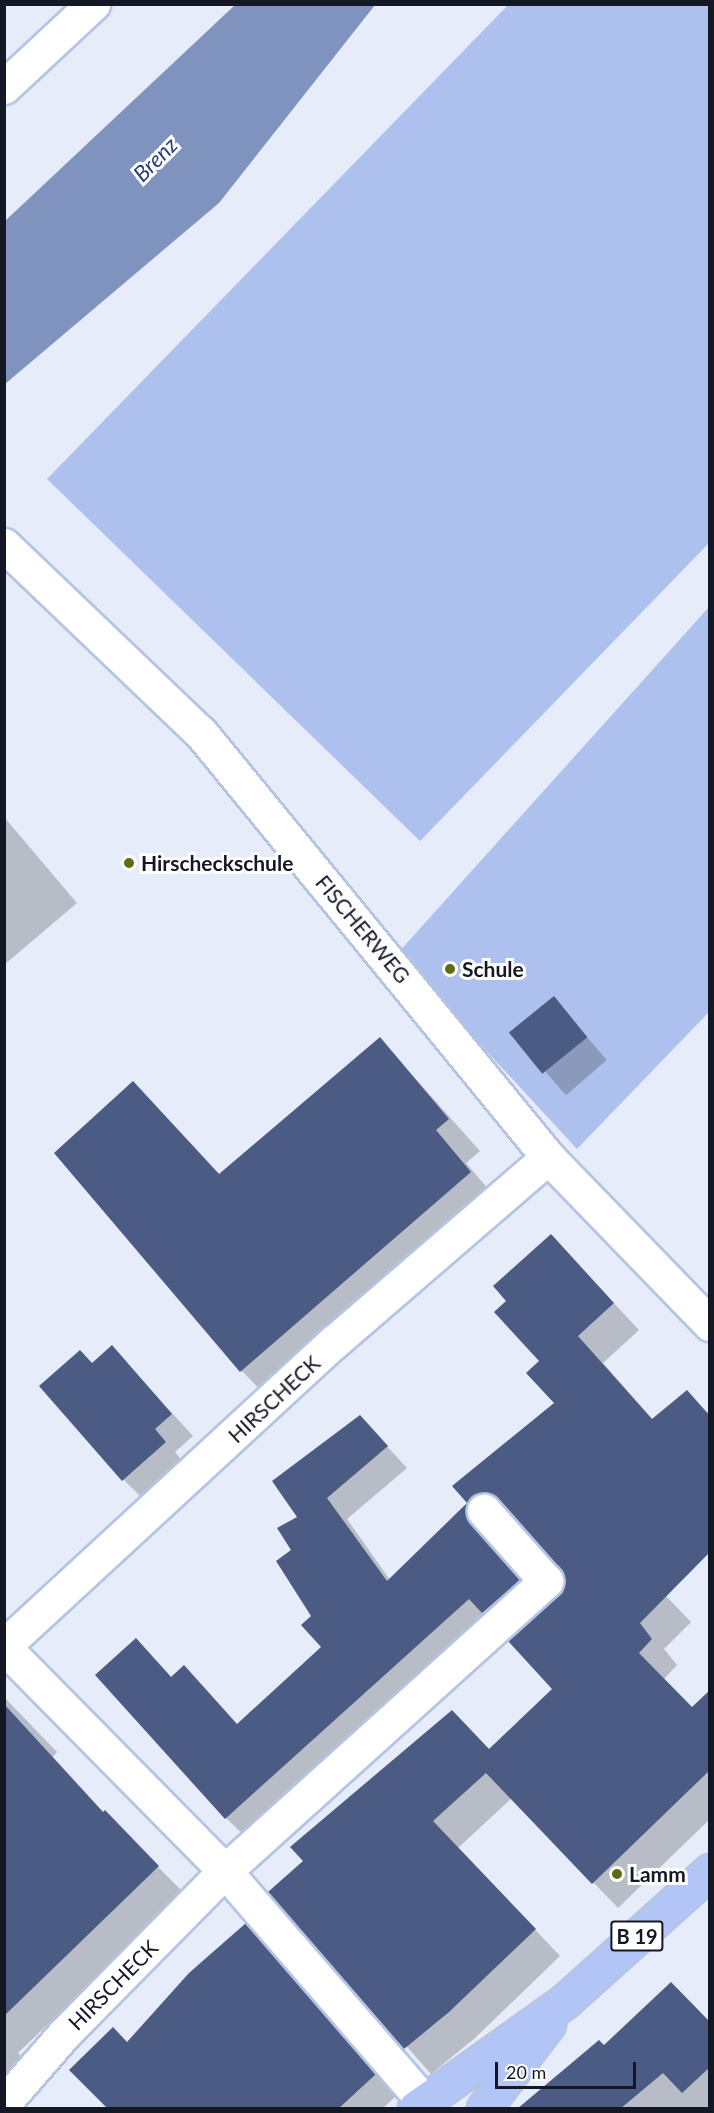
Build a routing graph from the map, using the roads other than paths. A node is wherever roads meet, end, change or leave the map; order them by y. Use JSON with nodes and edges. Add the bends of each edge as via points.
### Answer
{"nodes":[{"id":1,"x":93,"y":4,"type":"edge"},
{"id":2,"x":4,"y":87,"type":"edge"},
{"id":3,"x":4,"y":545,"type":"edge"},
{"id":4,"x":548,"y":1156,"type":"junction"},
{"id":5,"x":710,"y":1324,"type":"edge"},
{"id":6,"x":484,"y":1511,"type":"dead end"},
{"id":7,"x":4,"y":1646,"type":"edge"},
{"id":8,"x":225,"y":1871,"type":"junction"},
{"id":9,"x":710,"y":1871,"type":"edge"},
{"id":10,"x":565,"y":2001,"type":"junction"},
{"id":11,"x":4,"y":2103,"type":"edge"},
{"id":12,"x":419,"y":2104,"type":"edge"},
{"id":13,"x":484,"y":2109,"type":"edge"}],
"edges":[{"from":1,"to":2,"type":"street"},
{"from":3,"to":4,"type":"street","name":"FISCHERWEG","via":[[201,734]]},
{"from":4,"to":5,"type":"street","name":"FISCHERWEG"},
{"from":4,"to":7,"type":"street","name":"HIRSCHECK","via":[[334,1342]]},
{"from":6,"to":8,"type":"street","name":"HIRSCHECK","via":[[546,1581]]},
{"from":7,"to":8,"type":"street","name":"HIRSCHECK"},
{"from":8,"to":11,"type":"street","name":"HIRSCHECK","via":[[64,2034]]},
{"from":8,"to":12,"type":"street","name":"HIRSCHECK"},
{"from":9,"to":10,"type":"main road","number":"B 19"},
{"from":10,"to":12,"type":"main road","number":"B 19"},
{"from":10,"to":13,"type":"main road","number":"B 19"}]}
